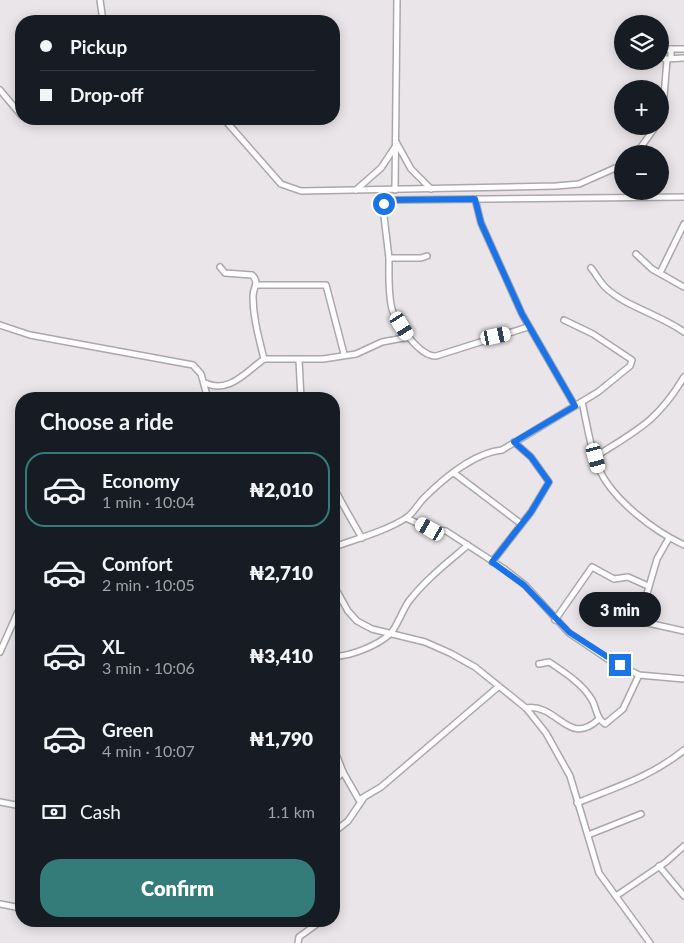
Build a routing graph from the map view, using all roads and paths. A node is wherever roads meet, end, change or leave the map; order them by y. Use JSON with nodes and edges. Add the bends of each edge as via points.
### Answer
{"nodes":[{"id":1,"x":100,"y":0,"type":"edge"},
{"id":2,"x":397,"y":0,"type":"edge"},
{"id":3,"x":102,"y":15,"type":"edge"},
{"id":4,"x":684,"y":49,"type":"edge"},
{"id":5,"x":671,"y":50,"type":"joint"},
{"id":6,"x":684,"y":58,"type":"edge"},
{"id":7,"x":669,"y":59,"type":"joint"},
{"id":8,"x":0,"y":90,"type":"edge"},
{"id":9,"x":15,"y":108,"type":"edge"},
{"id":10,"x":229,"y":125,"type":"edge"},
{"id":11,"x":396,"y":144,"type":"junction"},
{"id":12,"x":614,"y":169,"type":"edge"},
{"id":13,"x":356,"y":190,"type":"junction"},
{"id":14,"x":395,"y":190,"type":"junction"},
{"id":15,"x":431,"y":190,"type":"junction"},
{"id":16,"x":684,"y":197,"type":"edge"},
{"id":17,"x":475,"y":199,"type":"junction"},
{"id":18,"x":684,"y":224,"type":"edge"},
{"id":19,"x":636,"y":254,"type":"dead end"},
{"id":20,"x":427,"y":256,"type":"dead end"},
{"id":21,"x":389,"y":258,"type":"junction"},
{"id":22,"x":220,"y":267,"type":"dead end"},
{"id":23,"x":591,"y":268,"type":"dead end"},
{"id":24,"x":660,"y":273,"type":"junction"},
{"id":25,"x":256,"y":285,"type":"junction"},
{"id":26,"x":684,"y":287,"type":"edge"},
{"id":27,"x":564,"y":320,"type":"dead end"},
{"id":28,"x":0,"y":325,"type":"edge"},
{"id":29,"x":528,"y":327,"type":"junction"},
{"id":30,"x":684,"y":332,"type":"edge"},
{"id":31,"x":409,"y":337,"type":"junction"},
{"id":32,"x":344,"y":354,"type":"junction"},
{"id":33,"x":264,"y":359,"type":"junction"},
{"id":34,"x":299,"y":360,"type":"junction"},
{"id":35,"x":684,"y":378,"type":"edge"},
{"id":36,"x":205,"y":383,"type":"junction"},
{"id":37,"x":207,"y":392,"type":"edge"},
{"id":38,"x":301,"y":392,"type":"edge"},
{"id":39,"x":582,"y":402,"type":"junction"},
{"id":40,"x":575,"y":406,"type":"junction"},
{"id":41,"x":514,"y":442,"type":"junction"},
{"id":42,"x":596,"y":458,"type":"junction"},
{"id":43,"x":454,"y":473,"type":"junction"},
{"id":44,"x":340,"y":498,"type":"edge"},
{"id":45,"x":406,"y":518,"type":"junction"},
{"id":46,"x":520,"y":523,"type":"junction"},
{"id":47,"x":362,"y":538,"type":"junction"},
{"id":48,"x":669,"y":538,"type":"junction"},
{"id":49,"x":340,"y":545,"type":"edge"},
{"id":50,"x":468,"y":545,"type":"junction"},
{"id":51,"x":684,"y":545,"type":"edge"},
{"id":52,"x":492,"y":562,"type":"junction"},
{"id":53,"x":648,"y":586,"type":"junction"},
{"id":54,"x":340,"y":597,"type":"edge"},
{"id":55,"x":15,"y":618,"type":"edge"},
{"id":56,"x":555,"y":620,"type":"junction"},
{"id":57,"x":684,"y":631,"type":"edge"},
{"id":58,"x":391,"y":633,"type":"junction"},
{"id":59,"x":0,"y":652,"type":"edge"},
{"id":60,"x":340,"y":656,"type":"edge"},
{"id":61,"x":539,"y":664,"type":"dead end"},
{"id":62,"x":639,"y":675,"type":"junction"},
{"id":63,"x":684,"y":680,"type":"edge"},
{"id":64,"x":498,"y":687,"type":"junction"},
{"id":65,"x":526,"y":708,"type":"junction"},
{"id":66,"x":599,"y":720,"type":"junction"},
{"id":67,"x":684,"y":750,"type":"edge"},
{"id":68,"x":340,"y":764,"type":"edge"},
{"id":69,"x":343,"y":772,"type":"junction"},
{"id":70,"x":340,"y":775,"type":"edge"},
{"id":71,"x":364,"y":798,"type":"junction"},
{"id":72,"x":0,"y":802,"type":"edge"},
{"id":73,"x":577,"y":803,"type":"junction"},
{"id":74,"x":15,"y":805,"type":"edge"},
{"id":75,"x":641,"y":814,"type":"dead end"},
{"id":76,"x":340,"y":827,"type":"edge"},
{"id":77,"x":588,"y":835,"type":"junction"},
{"id":78,"x":684,"y":846,"type":"edge"},
{"id":79,"x":659,"y":866,"type":"junction"},
{"id":80,"x":616,"y":896,"type":"junction"},
{"id":81,"x":684,"y":896,"type":"edge"},
{"id":82,"x":0,"y":904,"type":"edge"},
{"id":83,"x":15,"y":907,"type":"edge"},
{"id":84,"x":312,"y":927,"type":"edge"},
{"id":85,"x":297,"y":942,"type":"edge"},
{"id":86,"x":650,"y":943,"type":"edge"}],
"edges":[{"from":1,"to":3,"type":"street"},
{"from":2,"to":11,"type":"street"},
{"from":4,"to":5,"type":"street"},
{"from":5,"to":7,"type":"street"},
{"from":6,"to":7,"type":"street"},
{"from":8,"to":9,"type":"street"},
{"from":10,"to":13,"type":"street","via":[[281,184],[301,191]]},
{"from":11,"to":13,"type":"street","via":[[381,168]]},
{"from":11,"to":14,"type":"street"},
{"from":11,"to":15,"type":"street","via":[[411,169]]},
{"from":12,"to":15,"type":"street","via":[[579,184]]},
{"from":13,"to":14,"type":"street"},
{"from":14,"to":15,"type":"street"},
{"from":16,"to":17,"type":"street"},
{"from":17,"to":21,"type":"street","via":[[385,202]]},
{"from":17,"to":29,"type":"street","via":[[481,223]]},
{"from":18,"to":24,"type":"street"},
{"from":19,"to":24,"type":"street"},
{"from":20,"to":21,"type":"street"},
{"from":21,"to":31,"type":"street","via":[[392,310]]},
{"from":22,"to":25,"type":"street","via":[[224,273],[252,275]]},
{"from":23,"to":30,"type":"street","via":[[616,295]]},
{"from":24,"to":26,"type":"street"},
{"from":25,"to":32,"type":"street","via":[[326,285]]},
{"from":25,"to":33,"type":"street","via":[[253,304]]},
{"from":27,"to":39,"type":"street","via":[[593,334],[632,360],[630,366]]},
{"from":28,"to":36,"type":"street","via":[[40,337],[193,365]]},
{"from":29,"to":31,"type":"street","via":[[436,356],[428,355]]},
{"from":29,"to":40,"type":"street","via":[[543,347]]},
{"from":31,"to":32,"type":"street","via":[[382,342],[356,354]]},
{"from":32,"to":34,"type":"street"},
{"from":33,"to":34,"type":"street"},
{"from":33,"to":36,"type":"street","via":[[245,376],[220,387]]},
{"from":34,"to":38,"type":"street"},
{"from":35,"to":42,"type":"street","via":[[669,403],[654,418]]},
{"from":36,"to":37,"type":"street"},
{"from":39,"to":40,"type":"street"},
{"from":39,"to":42,"type":"street"},
{"from":40,"to":41,"type":"street"},
{"from":41,"to":43,"type":"street","via":[[502,450],[480,456]]},
{"from":41,"to":46,"type":"street","via":[[531,457],[549,482],[531,512]]},
{"from":42,"to":48,"type":"street","via":[[599,470],[624,504]]},
{"from":43,"to":45,"type":"street"},
{"from":43,"to":46,"type":"street"},
{"from":44,"to":47,"type":"street"},
{"from":45,"to":47,"type":"street"},
{"from":45,"to":50,"type":"street","via":[[430,529],[446,531]]},
{"from":46,"to":52,"type":"street"},
{"from":47,"to":49,"type":"street"},
{"from":48,"to":51,"type":"street"},
{"from":48,"to":53,"type":"street","via":[[657,558]]},
{"from":50,"to":52,"type":"street"},
{"from":50,"to":58,"type":"street","via":[[419,589]]},
{"from":52,"to":56,"type":"street","via":[[524,585]]},
{"from":53,"to":56,"type":"street","via":[[628,577],[614,580],[592,567]]},
{"from":53,"to":57,"type":"street","via":[[638,621]]},
{"from":54,"to":58,"type":"street","via":[[357,621],[372,629]]},
{"from":55,"to":59,"type":"street"},
{"from":56,"to":62,"type":"street","via":[[591,648]]},
{"from":58,"to":60,"type":"street","via":[[372,645]]},
{"from":58,"to":64,"type":"street","via":[[450,653],[475,667]]},
{"from":61,"to":66,"type":"street","via":[[549,662],[570,677],[591,698]]},
{"from":62,"to":63,"type":"street"},
{"from":62,"to":66,"type":"street","via":[[623,709],[605,724]]},
{"from":64,"to":65,"type":"street"},
{"from":64,"to":71,"type":"street","via":[[436,742]]},
{"from":65,"to":66,"type":"street","via":[[544,708],[572,729],[579,730]]},
{"from":65,"to":73,"type":"street","via":[[546,733],[566,770]]},
{"from":67,"to":73,"type":"street","via":[[642,778]]},
{"from":68,"to":69,"type":"street"},
{"from":69,"to":70,"type":"street"},
{"from":69,"to":71,"type":"street","via":[[359,800]]},
{"from":71,"to":76,"type":"street"},
{"from":72,"to":74,"type":"street"},
{"from":73,"to":77,"type":"street"},
{"from":75,"to":77,"type":"street"},
{"from":77,"to":80,"type":"street","via":[[599,873]]},
{"from":78,"to":79,"type":"street"},
{"from":79,"to":80,"type":"street"},
{"from":79,"to":81,"type":"street"},
{"from":80,"to":86,"type":"street"},
{"from":82,"to":83,"type":"street"},
{"from":84,"to":85,"type":"street","via":[[299,936]]}]}
